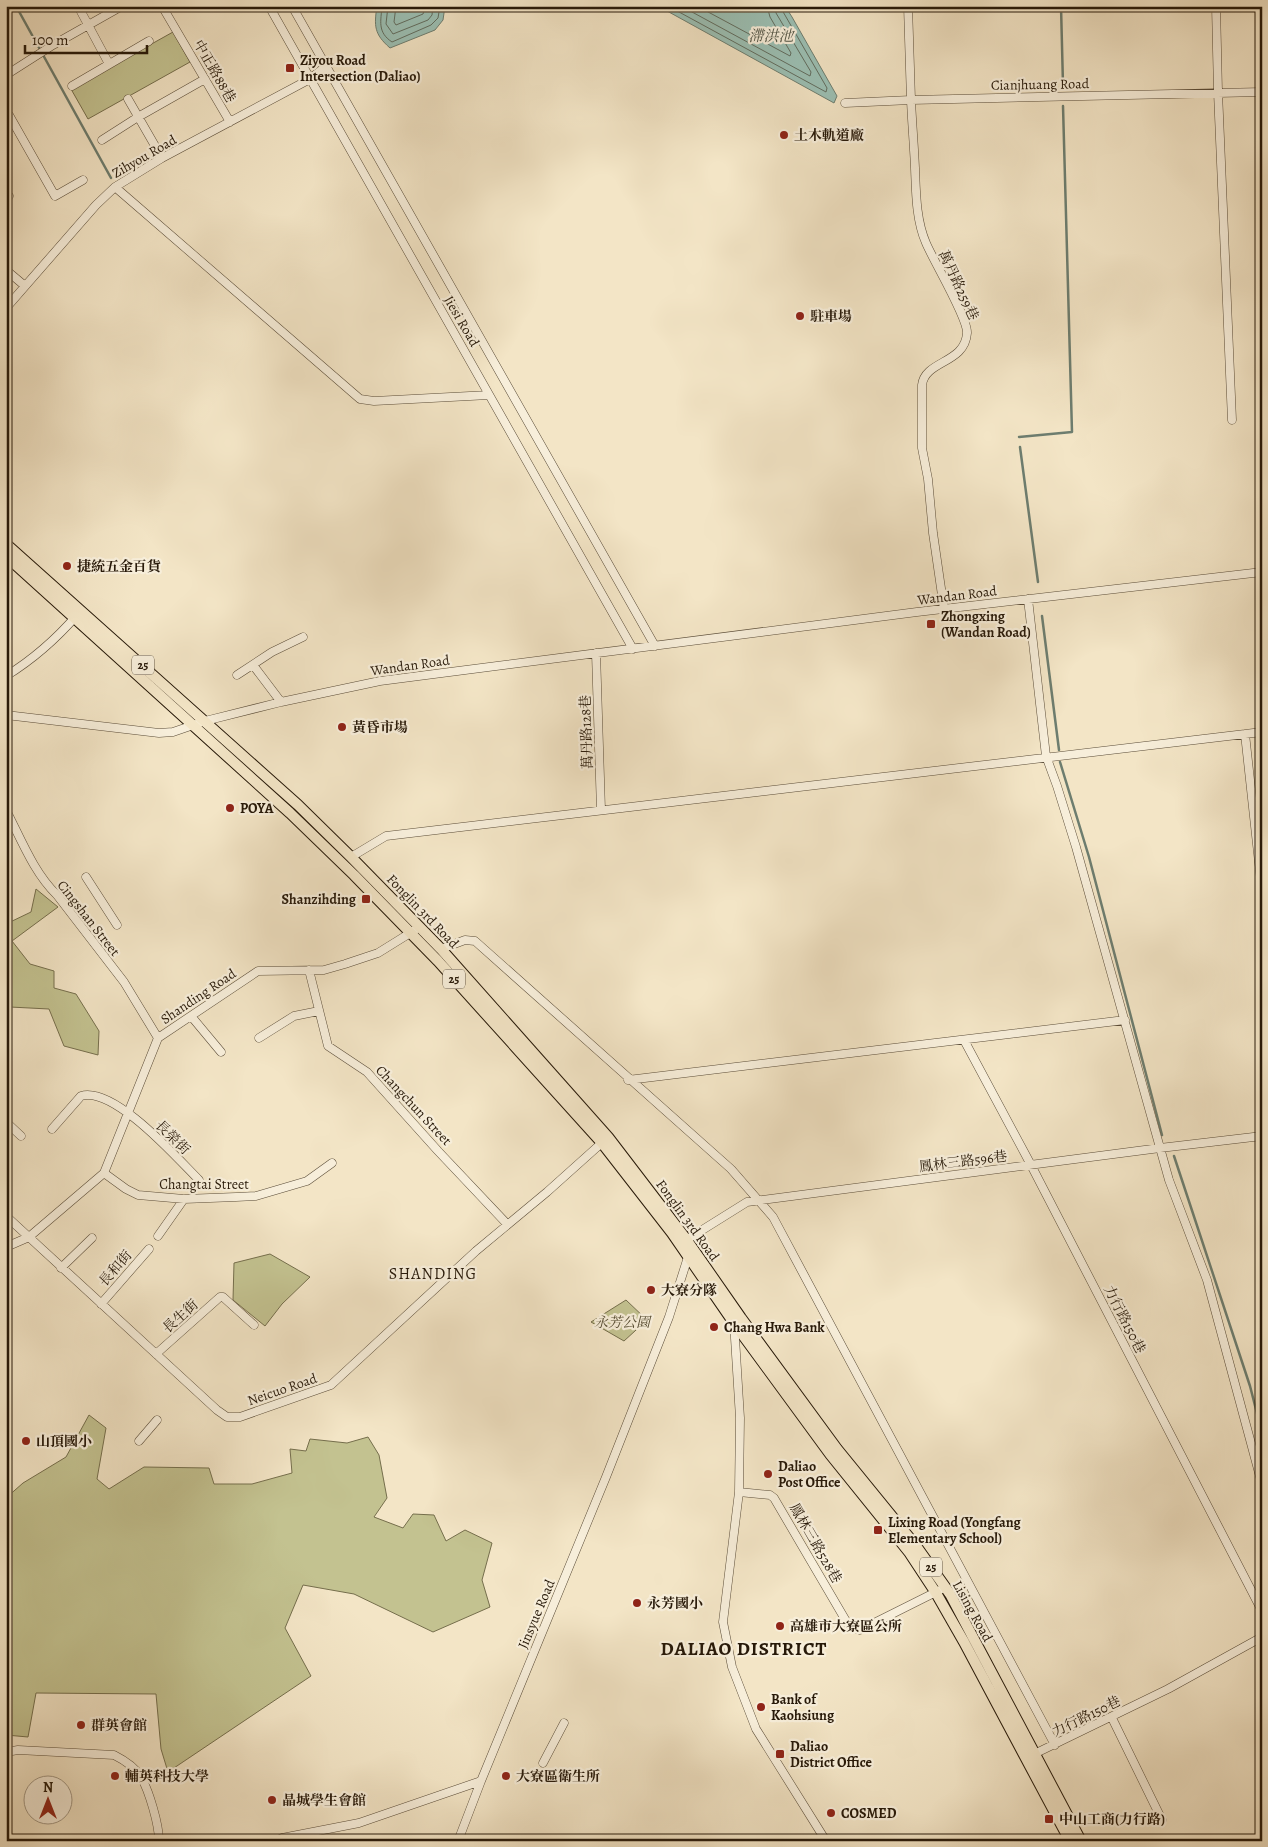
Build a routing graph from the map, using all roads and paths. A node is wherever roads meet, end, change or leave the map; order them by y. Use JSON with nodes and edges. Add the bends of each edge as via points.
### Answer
{"nodes":[{"id":1,"x":78,"y":6,"type":"edge"},
{"id":2,"x":122,"y":6,"type":"edge"},
{"id":3,"x":162,"y":6,"type":"edge"},
{"id":4,"x":269,"y":6,"type":"edge"},
{"id":5,"x":292,"y":6,"type":"edge"},
{"id":6,"x":908,"y":6,"type":"edge"},
{"id":7,"x":1216,"y":6,"type":"edge"},
{"id":8,"x":88,"y":25,"type":"junction"},
{"id":9,"x":149,"y":41,"type":"dead end"},
{"id":10,"x":109,"y":64,"type":"junction"},
{"id":11,"x":326,"y":66,"type":"junction"},
{"id":12,"x":6,"y":75,"type":"edge"},
{"id":13,"x":205,"y":78,"type":"junction"},
{"id":14,"x":310,"y":79,"type":"junction"},
{"id":15,"x":72,"y":86,"type":"dead end"},
{"id":16,"x":1218,"y":92,"type":"junction"},
{"id":17,"x":1262,"y":92,"type":"edge"},
{"id":18,"x":128,"y":99,"type":"dead end"},
{"id":19,"x":911,"y":100,"type":"junction"},
{"id":20,"x":845,"y":103,"type":"dead end"},
{"id":21,"x":9,"y":115,"type":"dead end"},
{"id":22,"x":138,"y":117,"type":"junction"},
{"id":23,"x":230,"y":122,"type":"junction"},
{"id":24,"x":102,"y":140,"type":"dead end"},
{"id":25,"x":162,"y":158,"type":"junction"},
{"id":26,"x":83,"y":180,"type":"dead end"},
{"id":27,"x":115,"y":187,"type":"junction"},
{"id":28,"x":6,"y":270,"type":"edge"},
{"id":29,"x":25,"y":286,"type":"junction"},
{"id":30,"x":6,"y":308,"type":"edge"},
{"id":31,"x":489,"y":395,"type":"junction"},
{"id":32,"x":1232,"y":420,"type":"dead end"},
{"id":33,"x":6,"y":544,"type":"edge"},
{"id":34,"x":6,"y":556,"type":"edge"},
{"id":35,"x":1262,"y":572,"type":"edge"},
{"id":36,"x":1028,"y":599,"type":"junction"},
{"id":37,"x":944,"y":609,"type":"junction"},
{"id":38,"x":78,"y":613,"type":"junction"},
{"id":39,"x":303,"y":637,"type":"dead end"},
{"id":40,"x":655,"y":646,"type":"junction"},
{"id":41,"x":633,"y":649,"type":"junction"},
{"id":42,"x":596,"y":653,"type":"junction"},
{"id":43,"x":253,"y":665,"type":"junction"},
{"id":44,"x":237,"y":675,"type":"dead end"},
{"id":45,"x":6,"y":676,"type":"edge"},
{"id":46,"x":281,"y":702,"type":"junction"},
{"id":47,"x":6,"y":715,"type":"edge"},
{"id":48,"x":205,"y":721,"type":"junction"},
{"id":49,"x":193,"y":726,"type":"junction"},
{"id":50,"x":1262,"y":732,"type":"edge"},
{"id":51,"x":1245,"y":734,"type":"junction"},
{"id":52,"x":1046,"y":756,"type":"junction"},
{"id":53,"x":6,"y":810,"type":"edge"},
{"id":54,"x":601,"y":810,"type":"junction"},
{"id":55,"x":351,"y":857,"type":"junction"},
{"id":56,"x":86,"y":877,"type":"dead end"},
{"id":57,"x":1262,"y":890,"type":"edge"},
{"id":58,"x":117,"y":926,"type":"dead end"},
{"id":59,"x":415,"y":929,"type":"junction"},
{"id":60,"x":441,"y":949,"type":"junction"},
{"id":61,"x":309,"y":970,"type":"junction"},
{"id":62,"x":319,"y":1011,"type":"junction"},
{"id":63,"x":192,"y":1016,"type":"junction"},
{"id":64,"x":1126,"y":1020,"type":"junction"},
{"id":65,"x":158,"y":1038,"type":"junction"},
{"id":66,"x":259,"y":1038,"type":"dead end"},
{"id":67,"x":964,"y":1040,"type":"junction"},
{"id":68,"x":221,"y":1052,"type":"dead end"},
{"id":69,"x":628,"y":1080,"type":"junction"},
{"id":70,"x":128,"y":1112,"type":"junction"},
{"id":71,"x":6,"y":1122,"type":"edge"},
{"id":72,"x":52,"y":1129,"type":"dead end"},
{"id":73,"x":21,"y":1136,"type":"dead end"},
{"id":74,"x":1262,"y":1136,"type":"edge"},
{"id":75,"x":605,"y":1140,"type":"junction"},
{"id":76,"x":1160,"y":1148,"type":"junction"},
{"id":77,"x":332,"y":1163,"type":"dead end"},
{"id":78,"x":1031,"y":1165,"type":"junction"},
{"id":79,"x":104,"y":1173,"type":"junction"},
{"id":80,"x":199,"y":1180,"type":"dead end"},
{"id":81,"x":184,"y":1199,"type":"junction"},
{"id":82,"x":758,"y":1200,"type":"junction"},
{"id":83,"x":6,"y":1216,"type":"edge"},
{"id":84,"x":507,"y":1224,"type":"junction"},
{"id":85,"x":158,"y":1236,"type":"dead end"},
{"id":86,"x":29,"y":1237,"type":"junction"},
{"id":87,"x":92,"y":1238,"type":"dead end"},
{"id":88,"x":683,"y":1242,"type":"junction"},
{"id":89,"x":6,"y":1247,"type":"edge"},
{"id":90,"x":149,"y":1249,"type":"dead end"},
{"id":91,"x":692,"y":1254,"type":"junction"},
{"id":92,"x":61,"y":1268,"type":"junction"},
{"id":93,"x":100,"y":1304,"type":"junction"},
{"id":94,"x":737,"y":1320,"type":"junction"},
{"id":95,"x":254,"y":1325,"type":"dead end"},
{"id":96,"x":156,"y":1354,"type":"junction"},
{"id":97,"x":157,"y":1420,"type":"dead end"},
{"id":98,"x":139,"y":1440,"type":"dead end"},
{"id":99,"x":1262,"y":1484,"type":"edge"},
{"id":100,"x":739,"y":1492,"type":"junction"},
{"id":101,"x":941,"y":1590,"type":"junction"},
{"id":102,"x":1262,"y":1610,"type":"edge"},
{"id":103,"x":1262,"y":1637,"type":"edge"},
{"id":104,"x":1112,"y":1718,"type":"junction"},
{"id":105,"x":564,"y":1723,"type":"dead end"},
{"id":106,"x":1055,"y":1745,"type":"junction"},
{"id":107,"x":6,"y":1752,"type":"edge"},
{"id":108,"x":1030,"y":1756,"type":"junction"},
{"id":109,"x":543,"y":1763,"type":"dead end"},
{"id":110,"x":480,"y":1781,"type":"junction"},
{"id":111,"x":1162,"y":1820,"type":"dead end"},
{"id":112,"x":159,"y":1841,"type":"edge"},
{"id":113,"x":276,"y":1841,"type":"edge"},
{"id":114,"x":458,"y":1841,"type":"edge"},
{"id":115,"x":826,"y":1841,"type":"edge"},
{"id":116,"x":1070,"y":1841,"type":"edge"},
{"id":117,"x":1081,"y":1841,"type":"edge"}],
"edges":[{"from":1,"to":8,"type":"street"},
{"from":2,"to":8,"type":"street"},
{"from":3,"to":13,"type":"street","name":"中正路88巷"},
{"from":4,"to":14,"type":"street","name":"Jiesi Road"},
{"from":5,"to":11,"type":"street","name":"Jiesi Road"},
{"from":6,"to":19,"type":"street"},
{"from":7,"to":16,"type":"street"},
{"from":8,"to":10,"type":"street"},
{"from":8,"to":12,"type":"street"},
{"from":9,"to":10,"type":"street"},
{"from":10,"to":15,"type":"street"},
{"from":11,"to":14,"type":"street","name":"Zihyou Road"},
{"from":11,"to":40,"type":"street","name":"Jiesi Road"},
{"from":13,"to":22,"type":"street"},
{"from":13,"to":23,"type":"street","name":"中正路88巷"},
{"from":14,"to":23,"type":"street","name":"Zihyou Road"},
{"from":14,"to":31,"type":"street","name":"Jiesi Road"},
{"from":16,"to":17,"type":"street","name":"Cianjhuang Road"},
{"from":16,"to":19,"type":"street","name":"Cianjhuang Road"},
{"from":16,"to":32,"type":"street"},
{"from":18,"to":22,"type":"street"},
{"from":19,"to":20,"type":"street","name":"Cianjhuang Road"},
{"from":19,"to":37,"type":"street","name":"萬丹路259巷","via":[[917,208],[925,242],[967,331],[961,350],[928,372],[922,385],[922,448]]},
{"from":21,"to":26,"type":"street","via":[[53,194],[57,195]]},
{"from":22,"to":24,"type":"street"},
{"from":22,"to":25,"type":"street"},
{"from":23,"to":25,"type":"street","name":"Zihyou Road"},
{"from":25,"to":27,"type":"street","name":"Zihyou Road"},
{"from":27,"to":29,"type":"street","name":"Zihyou Road"},
{"from":27,"to":31,"type":"street","via":[[360,399]]},
{"from":28,"to":29,"type":"street"},
{"from":29,"to":30,"type":"street","name":"Zihyou Road"},
{"from":31,"to":41,"type":"street","name":"Jiesi Road"},
{"from":33,"to":38,"type":"main road","number":"25"},
{"from":34,"to":38,"type":"main road","number":"25"},
{"from":35,"to":36,"type":"street","name":"Wandan Road"},
{"from":36,"to":37,"type":"street","name":"Wandan Road"},
{"from":36,"to":52,"type":"street"},
{"from":37,"to":40,"type":"street","name":"Wandan Road"},
{"from":38,"to":45,"type":"street","via":[[59,634]]},
{"from":38,"to":48,"type":"main road","name":"Fonglin 3rd Road","number":"25"},
{"from":38,"to":49,"type":"main road","name":"Fonglin 3rd Road","number":"25"},
{"from":39,"to":43,"type":"street"},
{"from":40,"to":41,"type":"street","name":"Wandan Road"},
{"from":41,"to":42,"type":"street","name":"Wandan Road"},
{"from":42,"to":46,"type":"street","name":"Wandan Road","via":[[380,681]]},
{"from":42,"to":54,"type":"street","name":"萬丹路128巷"},
{"from":43,"to":44,"type":"street"},
{"from":43,"to":46,"type":"street"},
{"from":46,"to":48,"type":"street","name":"Wandan Road"},
{"from":47,"to":49,"type":"street","name":"Wandan Road","via":[[158,733]]},
{"from":48,"to":49,"type":"street","name":"Wandan Road"},
{"from":48,"to":55,"type":"main road","name":"Fonglin 3rd Road","number":"25"},
{"from":49,"to":59,"type":"main road","name":"Fonglin 3rd Road","number":"25"},
{"from":50,"to":51,"type":"street"},
{"from":51,"to":52,"type":"street"},
{"from":51,"to":57,"type":"street"},
{"from":52,"to":54,"type":"street"},
{"from":52,"to":64,"type":"street"},
{"from":53,"to":65,"type":"street","name":"Cingshan Street","via":[[49,888],[124,982]]},
{"from":54,"to":55,"type":"street","via":[[386,836]]},
{"from":55,"to":59,"type":"main road","name":"Fonglin 3rd Road","number":"25"},
{"from":56,"to":58,"type":"street"},
{"from":59,"to":60,"type":"main road","name":"Fonglin 3rd Road","number":"25"},
{"from":59,"to":61,"type":"street","name":"Shanding Road","via":[[378,952],[331,968]]},
{"from":59,"to":75,"type":"main road","name":"Fonglin 3rd Road","number":"25"},
{"from":60,"to":69,"type":"street","via":[[465,940],[475,941]]},
{"from":60,"to":75,"type":"main road","name":"Fonglin 3rd Road","number":"25"},
{"from":61,"to":62,"type":"street","name":"Changchun Street"},
{"from":61,"to":63,"type":"street","name":"Shanding Road","via":[[258,971]]},
{"from":62,"to":66,"type":"street","via":[[294,1016]]},
{"from":62,"to":84,"type":"street","name":"Changchun Street","via":[[328,1046],[367,1072]]},
{"from":63,"to":65,"type":"street","name":"Shanding Road"},
{"from":63,"to":68,"type":"street"},
{"from":64,"to":67,"type":"street"},
{"from":64,"to":76,"type":"street"},
{"from":65,"to":70,"type":"street","name":"Shanding Road"},
{"from":67,"to":69,"type":"street"},
{"from":67,"to":78,"type":"street","name":"力行路150巷"},
{"from":69,"to":82,"type":"street","via":[[731,1170]]},
{"from":70,"to":72,"type":"street","name":"長榮街","via":[[105,1099],[85,1095]]},
{"from":70,"to":79,"type":"street","name":"Shanding Road"},
{"from":70,"to":80,"type":"street","name":"長榮街"},
{"from":71,"to":73,"type":"street"},
{"from":74,"to":76,"type":"street","name":"鳳林三路596巷"},
{"from":75,"to":84,"type":"street","name":"Neicuo Road"},
{"from":75,"to":88,"type":"main road","name":"Fonglin 3rd Road","number":"25"},
{"from":76,"to":78,"type":"street","name":"鳳林三路596巷"},
{"from":76,"to":99,"type":"street","via":[[1207,1280]]},
{"from":77,"to":81,"type":"street","name":"Changtai Street","via":[[307,1181],[256,1196]]},
{"from":78,"to":82,"type":"street","name":"鳳林三路596巷"},
{"from":78,"to":102,"type":"street","name":"力行路150巷"},
{"from":79,"to":81,"type":"street","name":"Changtai Street","via":[[138,1195]]},
{"from":79,"to":86,"type":"street","name":"Shanding Road"},
{"from":81,"to":85,"type":"street"},
{"from":82,"to":88,"type":"street","name":"鳳林三路596巷","via":[[747,1202]]},
{"from":82,"to":106,"type":"street","via":[[773,1217]]},
{"from":83,"to":86,"type":"street","name":"Neicuo Road"},
{"from":84,"to":96,"type":"street","name":"Neicuo Road","via":[[324,1388],[240,1417],[227,1417]]},
{"from":86,"to":89,"type":"street","name":"Shanding Road"},
{"from":86,"to":92,"type":"street","name":"Neicuo Road"},
{"from":87,"to":92,"type":"street"},
{"from":88,"to":91,"type":"main road","name":"Fonglin 3rd Road","number":"25"},
{"from":90,"to":93,"type":"street","name":"長和街"},
{"from":91,"to":94,"type":"main road","number":"25"},
{"from":91,"to":110,"type":"street","name":"Jinsyue Road","via":[[606,1477]]},
{"from":92,"to":93,"type":"street","name":"Neicuo Road"},
{"from":93,"to":96,"type":"street","name":"Neicuo Road"},
{"from":94,"to":100,"type":"street"},
{"from":94,"to":101,"type":"main road","name":"Lising Road","number":"25","via":[[830,1454]]},
{"from":95,"to":96,"type":"street","name":"長生街","via":[[220,1297]]},
{"from":97,"to":98,"type":"street"},
{"from":100,"to":101,"type":"street","name":"鳳林三路528巷","via":[[774,1498],[849,1626],[855,1630]]},
{"from":100,"to":115,"type":"street","via":[[723,1622],[732,1667],[756,1729]]},
{"from":101,"to":108,"type":"main road","name":"Lising Road","number":"25"},
{"from":103,"to":104,"type":"street","name":"力行路150巷"},
{"from":104,"to":106,"type":"street","name":"力行路150巷"},
{"from":104,"to":111,"type":"street"},
{"from":105,"to":109,"type":"street"},
{"from":106,"to":108,"type":"street","name":"力行路150巷"},
{"from":107,"to":112,"type":"street","via":[[114,1755],[125,1760],[140,1776],[155,1815]]},
{"from":108,"to":116,"type":"main road","name":"Lising Road","number":"25"},
{"from":108,"to":117,"type":"main road","name":"Lising Road","number":"25"},
{"from":110,"to":113,"type":"street","via":[[359,1823]]},
{"from":110,"to":114,"type":"street","name":"Jinsyue Road"}]}
